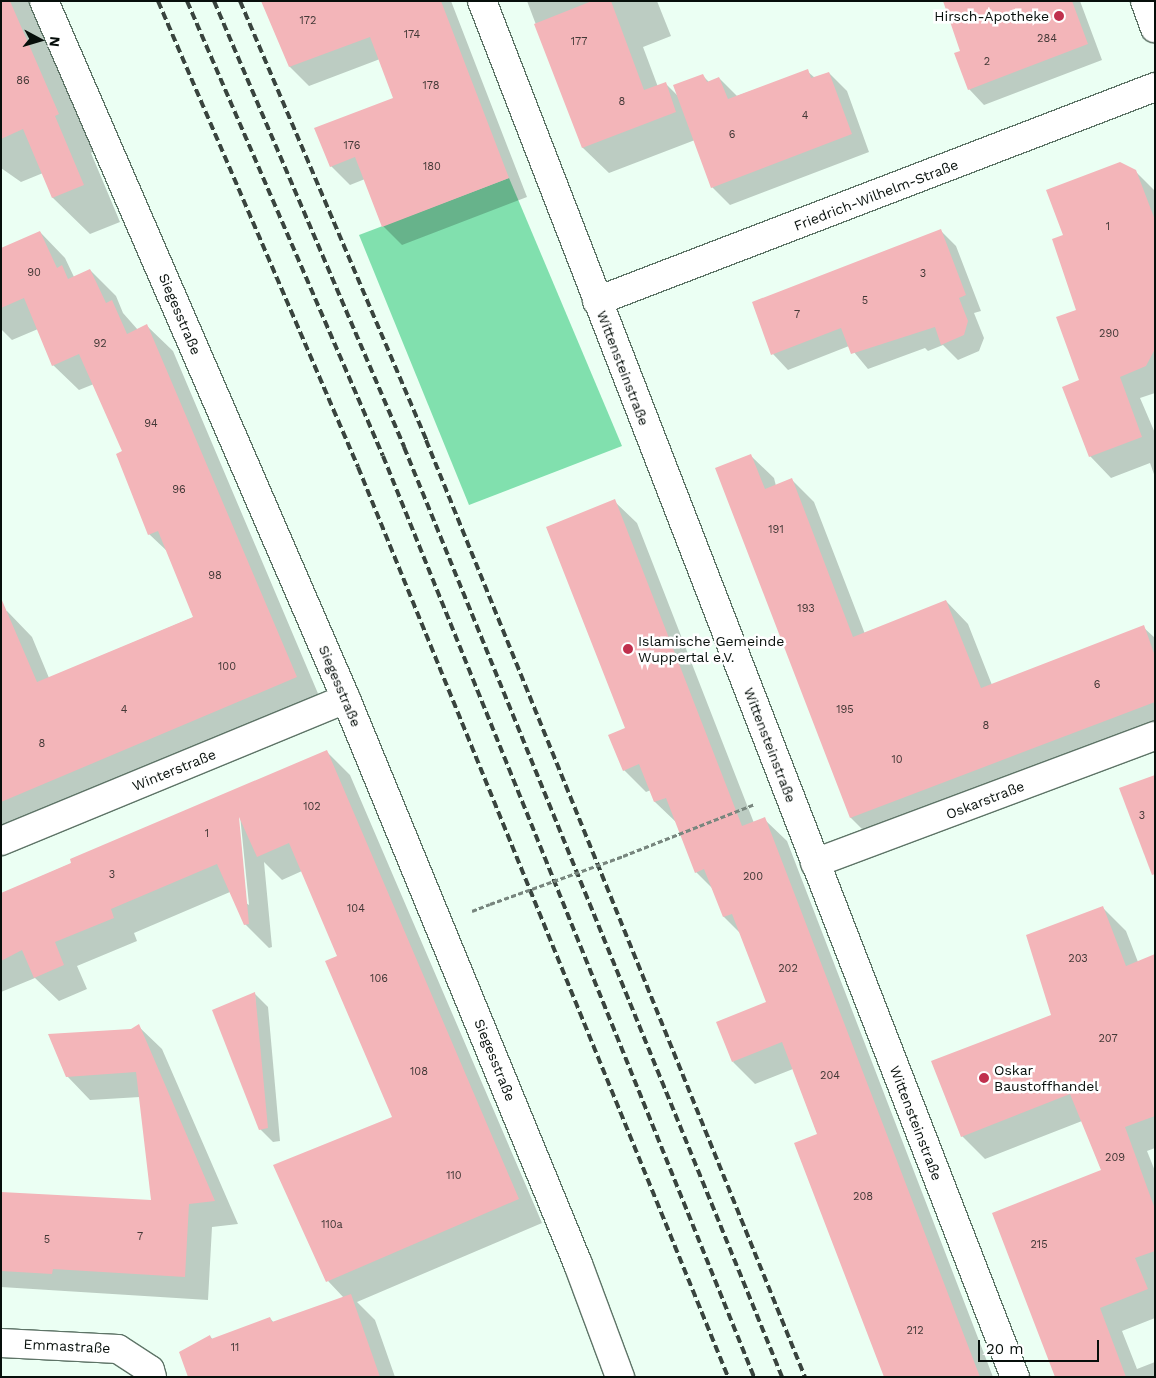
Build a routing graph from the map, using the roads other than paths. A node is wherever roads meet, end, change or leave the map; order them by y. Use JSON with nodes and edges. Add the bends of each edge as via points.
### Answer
{"nodes":[{"id":1,"x":44,"y":1,"type":"edge"},
{"id":2,"x":482,"y":1,"type":"edge"},
{"id":3,"x":1145,"y":1,"type":"edge"},
{"id":4,"x":1155,"y":28,"type":"edge"},
{"id":5,"x":1155,"y":87,"type":"edge"},
{"id":6,"x":597,"y":302,"type":"junction"},
{"id":7,"x":346,"y":699,"type":"junction"},
{"id":8,"x":1155,"y":736,"type":"edge"},
{"id":9,"x":1,"y":841,"type":"edge"},
{"id":10,"x":815,"y":863,"type":"junction"},
{"id":11,"x":1,"y":1343,"type":"edge"},
{"id":12,"x":152,"y":1377,"type":"edge"},
{"id":13,"x":620,"y":1377,"type":"edge"},
{"id":14,"x":1015,"y":1377,"type":"edge"}],
"edges":[{"from":1,"to":7,"type":"street","name":"Siegesstraße"},
{"from":2,"to":6,"type":"street","name":"Wittensteinstraße"},
{"from":3,"to":4,"type":"street"},
{"from":5,"to":6,"type":"street","name":"Friedrich-Wilhelm-Straße"},
{"from":6,"to":10,"type":"street","name":"Wittensteinstraße"},
{"from":7,"to":9,"type":"street","name":"Winterstraße"},
{"from":7,"to":13,"type":"street","name":"Siegesstraße","via":[[578,1264]]},
{"from":8,"to":10,"type":"street","name":"Oskarstraße"},
{"from":10,"to":14,"type":"street","name":"Wittensteinstraße"},
{"from":11,"to":12,"type":"street","name":"Emmastraße","via":[[118,1349],[150,1370]]}]}
